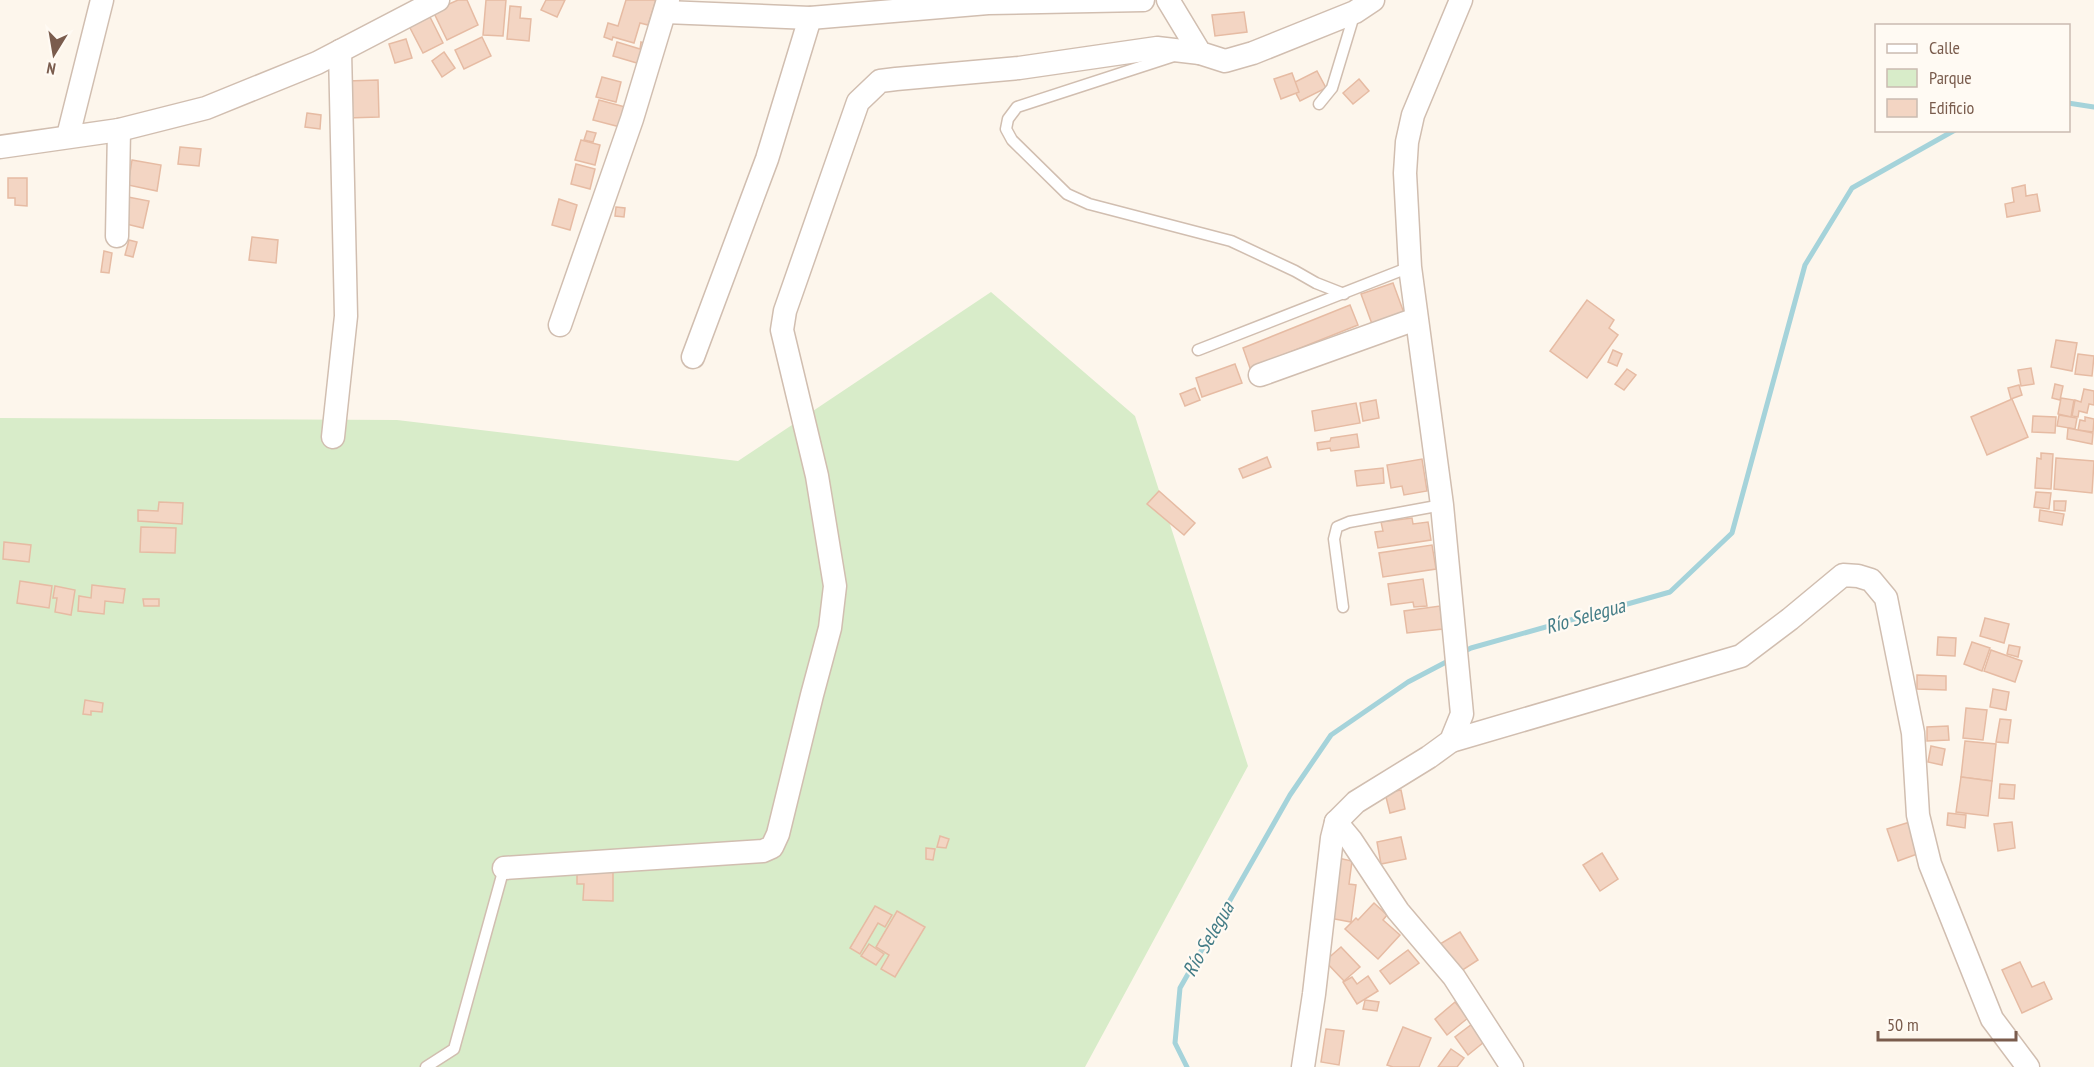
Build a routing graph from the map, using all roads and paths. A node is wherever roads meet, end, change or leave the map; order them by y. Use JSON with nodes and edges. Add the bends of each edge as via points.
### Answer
{"nodes":[{"id":1,"x":102,"y":0,"type":"edge"},
{"id":2,"x":438,"y":0,"type":"edge"},
{"id":3,"x":1143,"y":0,"type":"edge"},
{"id":4,"x":1168,"y":0,"type":"edge"},
{"id":5,"x":1461,"y":0,"type":"edge"},
{"id":6,"x":667,"y":6,"type":"edge"},
{"id":7,"x":1364,"y":6,"type":"edge"},
{"id":8,"x":810,"y":18,"type":"junction"},
{"id":9,"x":340,"y":51,"type":"junction"},
{"id":10,"x":1192,"y":53,"type":"junction"},
{"id":11,"x":1319,"y":104,"type":"dead end"},
{"id":12,"x":120,"y":129,"type":"junction"},
{"id":13,"x":68,"y":136,"type":"junction"},
{"id":14,"x":1,"y":146,"type":"edge"},
{"id":15,"x":117,"y":236,"type":"dead end"},
{"id":16,"x":1410,"y":267,"type":"junction"},
{"id":17,"x":1344,"y":294,"type":"junction"},
{"id":18,"x":1416,"y":320,"type":"junction"},
{"id":19,"x":560,"y":325,"type":"dead end"},
{"id":20,"x":1198,"y":350,"type":"dead end"},
{"id":21,"x":693,"y":357,"type":"dead end"},
{"id":22,"x":1260,"y":375,"type":"dead end"},
{"id":23,"x":333,"y":436,"type":"dead end"},
{"id":24,"x":1442,"y":505,"type":"junction"},
{"id":25,"x":1343,"y":607,"type":"dead end"},
{"id":26,"x":1451,"y":741,"type":"junction"},
{"id":27,"x":1336,"y":822,"type":"junction"},
{"id":28,"x":504,"y":868,"type":"joint"},
{"id":29,"x":426,"y":1067,"type":"edge"},
{"id":30,"x":1303,"y":1067,"type":"edge"},
{"id":31,"x":1512,"y":1067,"type":"edge"},
{"id":32,"x":2028,"y":1067,"type":"edge"}],
"edges":[{"from":1,"to":13,"type":"street"},
{"from":2,"to":9,"type":"street"},
{"from":3,"to":8,"type":"street","via":[[988,3]]},
{"from":4,"to":10,"type":"street"},
{"from":5,"to":16,"type":"street","via":[[1413,115],[1407,142]]},
{"from":6,"to":8,"type":"street"},
{"from":6,"to":19,"type":"street"},
{"from":7,"to":10,"type":"street","via":[[1226,61]]},
{"from":7,"to":11,"type":"lane","via":[[1332,88]]},
{"from":8,"to":21,"type":"street","via":[[767,159]]},
{"from":9,"to":12,"type":"street","via":[[206,108]]},
{"from":9,"to":23,"type":"street","via":[[346,316]]},
{"from":10,"to":17,"type":"lane","via":[[1017,107],[1006,129],[1012,140],[1067,194],[1089,204],[1231,242]]},
{"from":10,"to":28,"type":"street","via":[[1157,48],[1019,68],[880,81],[858,102],[784,311],[782,330],[817,476],[835,586],[830,628],[772,847],[763,851]]},
{"from":12,"to":13,"type":"street"},
{"from":12,"to":15,"type":"street"},
{"from":13,"to":14,"type":"street"},
{"from":16,"to":17,"type":"lane"},
{"from":16,"to":18,"type":"street"},
{"from":17,"to":20,"type":"lane"},
{"from":18,"to":22,"type":"street"},
{"from":18,"to":24,"type":"street"},
{"from":24,"to":25,"type":"lane","via":[[1349,522],[1337,528]]},
{"from":24,"to":26,"type":"street","via":[[1462,714]]},
{"from":26,"to":27,"type":"street","via":[[1356,802]]},
{"from":26,"to":32,"type":"street","via":[[1741,656],[1843,575],[1870,580],[1886,598],[1913,733],[1918,815],[1930,864],[1992,1019]]},
{"from":27,"to":30,"type":"street"},
{"from":27,"to":31,"type":"street","via":[[1398,910],[1454,977]]},
{"from":28,"to":29,"type":"lane","via":[[454,1049]]}]}
